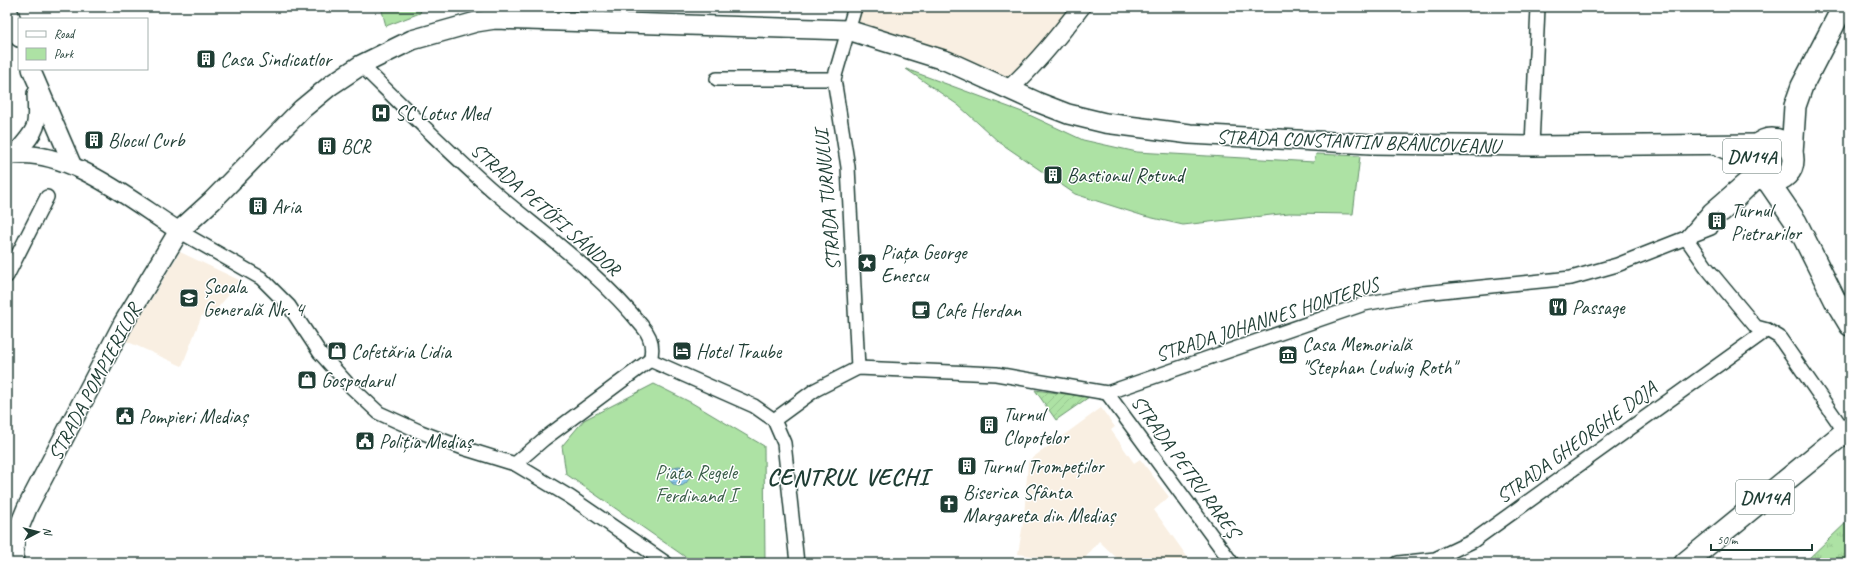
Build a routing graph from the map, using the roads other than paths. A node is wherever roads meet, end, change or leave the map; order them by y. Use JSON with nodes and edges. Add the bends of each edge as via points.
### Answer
{"nodes":[{"id":1,"x":7,"y":7,"type":"edge"},
{"id":2,"x":855,"y":7,"type":"edge"},
{"id":3,"x":1081,"y":7,"type":"edge"},
{"id":4,"x":1538,"y":7,"type":"edge"},
{"id":5,"x":1843,"y":7,"type":"edge"},
{"id":6,"x":848,"y":30,"type":"junction"},
{"id":7,"x":18,"y":35,"type":"edge"},
{"id":8,"x":361,"y":65,"type":"junction"},
{"id":9,"x":33,"y":73,"type":"edge"},
{"id":10,"x":717,"y":79,"type":"dead end"},
{"id":11,"x":834,"y":79,"type":"junction"},
{"id":12,"x":1008,"y":89,"type":"junction"},
{"id":13,"x":1795,"y":106,"type":"junction"},
{"id":14,"x":1532,"y":146,"type":"junction"},
{"id":15,"x":11,"y":155,"type":"edge"},
{"id":16,"x":1761,"y":162,"type":"junction"},
{"id":17,"x":1791,"y":162,"type":"junction"},
{"id":18,"x":72,"y":164,"type":"junction"},
{"id":19,"x":47,"y":197,"type":"dead end"},
{"id":20,"x":1724,"y":214,"type":"tunnel mouth"},
{"id":21,"x":1796,"y":222,"type":"junction"},
{"id":22,"x":1711,"y":228,"type":"tunnel mouth"},
{"id":23,"x":179,"y":231,"type":"junction"},
{"id":24,"x":1686,"y":238,"type":"junction"},
{"id":25,"x":7,"y":276,"type":"edge"},
{"id":26,"x":1850,"y":325,"type":"edge"},
{"id":27,"x":1767,"y":330,"type":"junction"},
{"id":28,"x":650,"y":360,"type":"junction"},
{"id":29,"x":858,"y":368,"type":"junction"},
{"id":30,"x":1107,"y":393,"type":"junction"},
{"id":31,"x":774,"y":420,"type":"junction"},
{"id":32,"x":1848,"y":430,"type":"edge"},
{"id":33,"x":515,"y":464,"type":"junction"},
{"id":34,"x":11,"y":530,"type":"edge"},
{"id":35,"x":13,"y":563,"type":"edge"},
{"id":36,"x":666,"y":563,"type":"edge"},
{"id":37,"x":797,"y":563,"type":"edge"},
{"id":38,"x":1232,"y":563,"type":"edge"},
{"id":39,"x":1398,"y":563,"type":"edge"},
{"id":40,"x":1684,"y":563,"type":"edge"}],
"edges":[{"from":1,"to":7,"type":"street"},
{"from":2,"to":6,"type":"street","name":"STRADA TURNULUI"},
{"from":3,"to":12,"type":"street","via":[[1047,50]]},
{"from":4,"to":14,"type":"street"},
{"from":5,"to":13,"type":"main road","number":"DN14A","via":[[1802,86]]},
{"from":6,"to":8,"type":"main road","name":"STRADA CONSTANTIN BRÂNCOVEANU","via":[[495,19],[412,40]]},
{"from":6,"to":11,"type":"street","name":"STRADA TURNULUI"},
{"from":6,"to":12,"type":"main road","name":"STRADA CONSTANTIN BRÂNCOVEANU","via":[[947,60]]},
{"from":8,"to":23,"type":"main road","name":"STRADA POMPIERILOR","via":[[302,109]]},
{"from":8,"to":28,"type":"street","name":"STRADA PETŐFI SÁNDOR","via":[[498,195],[612,294],[643,327],[653,350]]},
{"from":9,"to":15,"type":"street","via":[[36,127]]},
{"from":9,"to":18,"type":"street"},
{"from":10,"to":11,"type":"street"},
{"from":11,"to":29,"type":"street","name":"STRADA TURNULUI","via":[[848,167]]},
{"from":12,"to":14,"type":"main road","name":"STRADA CONSTANTIN BRÂNCOVEANU","via":[[1068,114],[1105,123],[1176,133],[1371,144]]},
{"from":13,"to":16,"type":"main road","number":"DN14A"},
{"from":13,"to":17,"type":"main road","number":"DN14A"},
{"from":14,"to":16,"type":"main road","name":"STRADA CONSTANTIN BRÂNCOVEANU","via":[[1714,144]]},
{"from":15,"to":18,"type":"street","via":[[34,156]]},
{"from":16,"to":17,"type":"main road","number":"DN14A","via":[[1781,180]]},
{"from":16,"to":17,"type":"main road","number":"DN14A","via":[[1784,143]]},
{"from":16,"to":20,"type":"street"},
{"from":16,"to":21,"type":"main road","number":"DN14A"},
{"from":16,"to":24,"type":"street","name":"STRADA JOHANNES HONTERUS","via":[[1710,210]]},
{"from":17,"to":21,"type":"main road","number":"DN14A"},
{"from":18,"to":23,"type":"street"},
{"from":19,"to":25,"type":"street"},
{"from":21,"to":26,"type":"main road","number":"DN14A"},
{"from":22,"to":24,"type":"street","name":"STRADA JOHANNES HONTERUS"},
{"from":23,"to":33,"type":"street","via":[[261,278],[289,306],[320,353],[379,413],[463,448]]},
{"from":23,"to":34,"type":"main road","name":"STRADA POMPIERILOR","via":[[123,324],[27,508]]},
{"from":24,"to":27,"type":"street","via":[[1707,268],[1756,327]]},
{"from":24,"to":30,"type":"street","name":"STRADA JOHANNES HONTERUS","via":[[1617,265],[1571,278],[1423,293],[1364,304]]},
{"from":27,"to":32,"type":"street","via":[[1779,337]]},
{"from":27,"to":39,"type":"street","name":"STRADA GHEORGHE DOJA","via":[[1473,541],[1435,559]]},
{"from":28,"to":31,"type":"street","via":[[754,406]]},
{"from":28,"to":33,"type":"street","via":[[544,439]]},
{"from":29,"to":30,"type":"street","name":"STRADA JOHANNES HONTERUS","via":[[996,374]]},
{"from":29,"to":31,"type":"street","via":[[815,390]]},
{"from":30,"to":38,"type":"street","name":"STRADA PETRU RAREȘ"},
{"from":31,"to":37,"type":"street","via":[[784,443]]},
{"from":32,"to":40,"type":"main road","number":"DN14A"},
{"from":33,"to":36,"type":"street","via":[[570,497]]},
{"from":34,"to":35,"type":"main road","name":"STRADA POMPIERILOR"}]}
